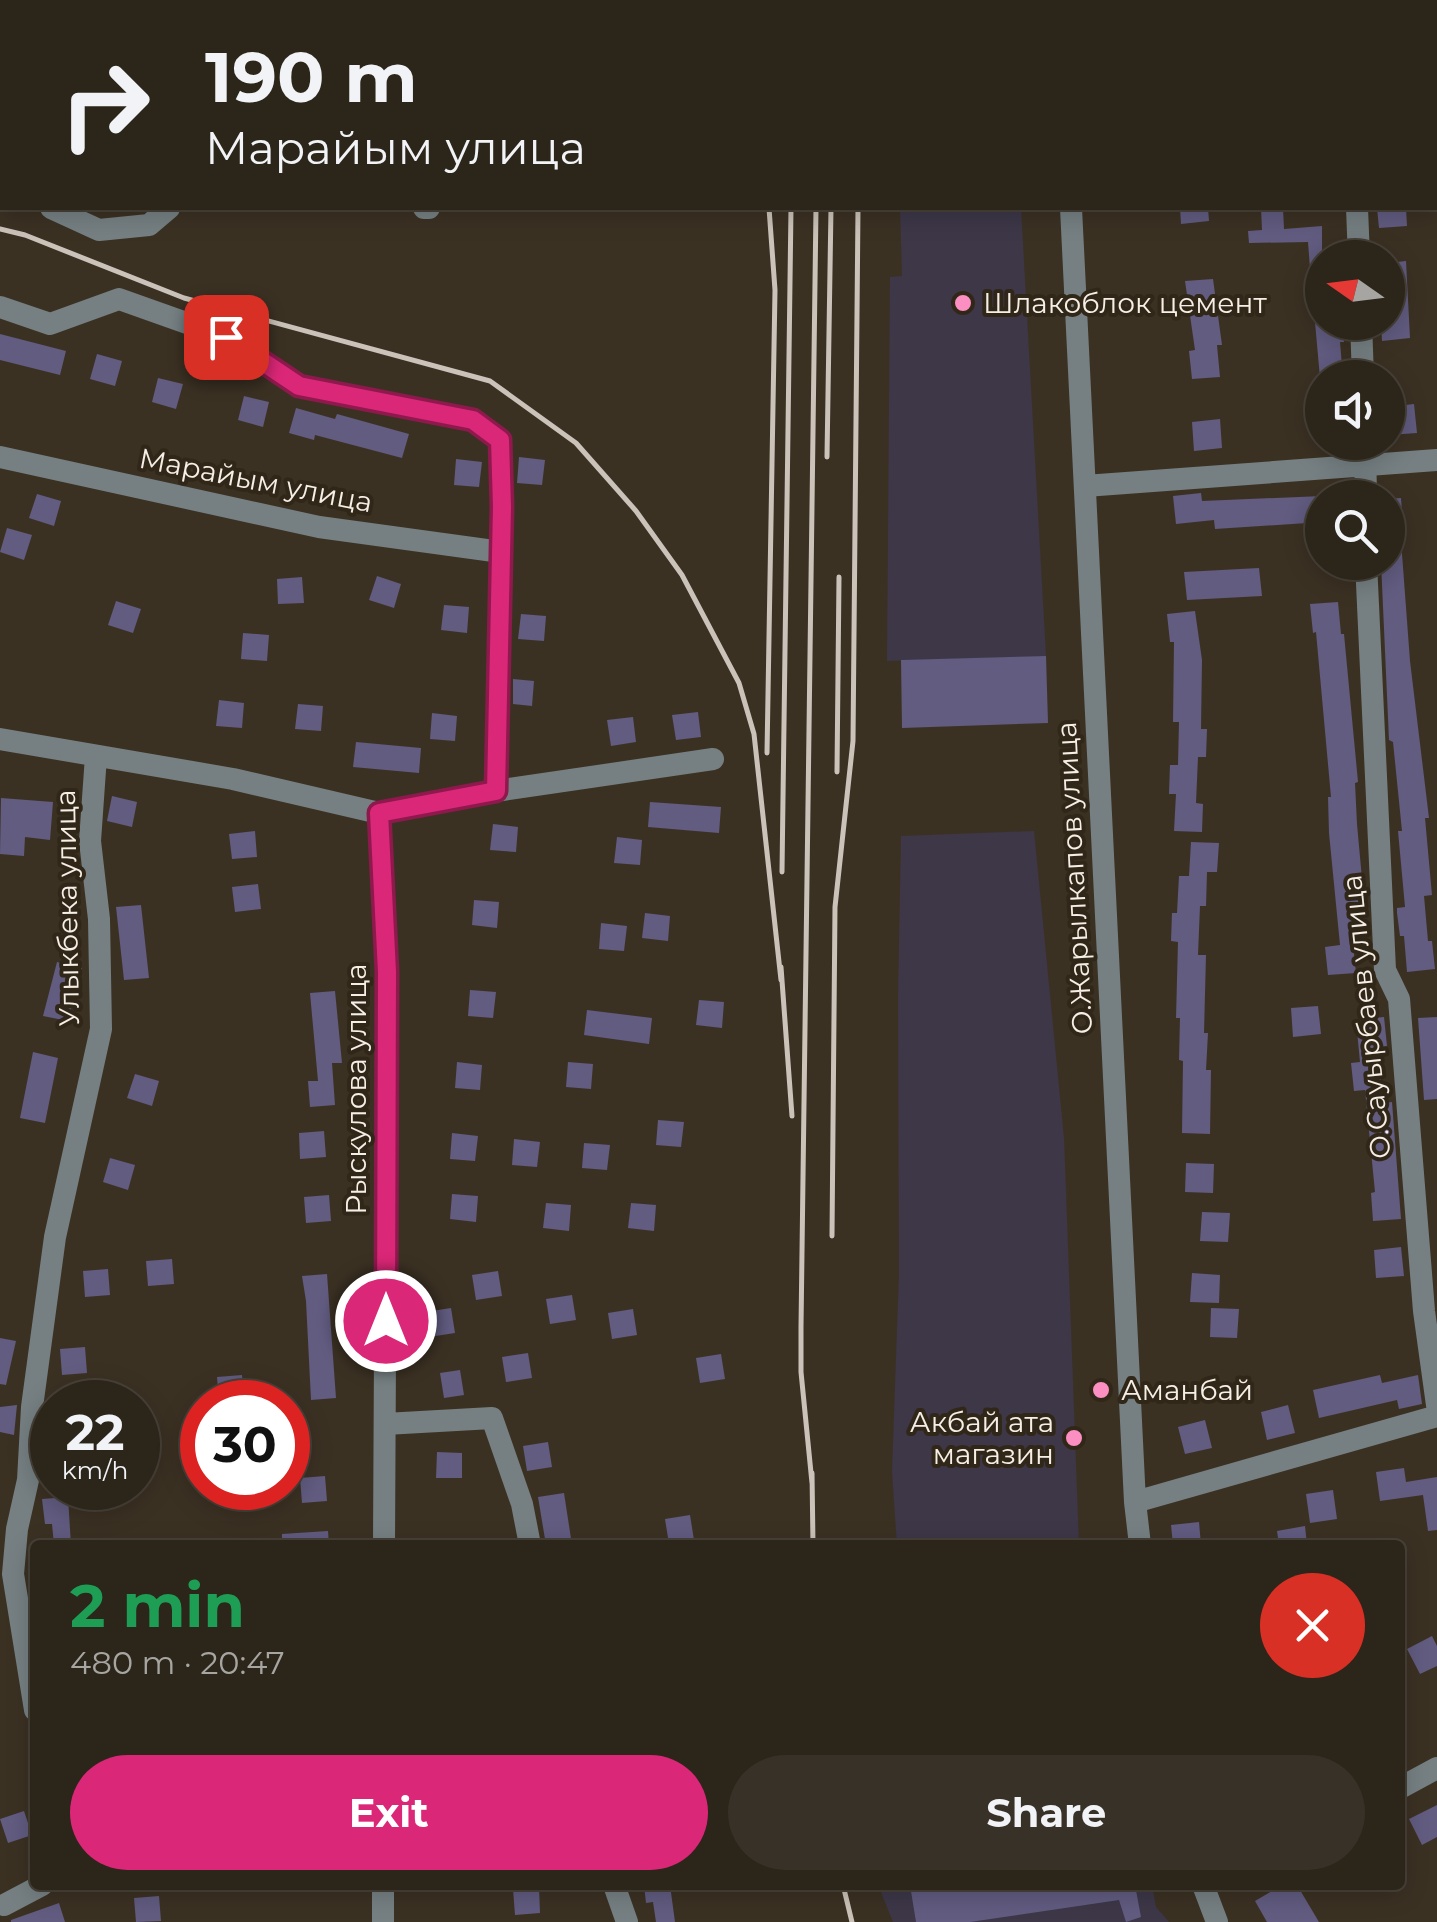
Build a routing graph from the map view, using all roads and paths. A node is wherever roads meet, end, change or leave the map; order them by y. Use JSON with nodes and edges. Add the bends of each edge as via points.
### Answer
{"nodes":[{"id":1,"x":55,"y":210,"type":"edge"},
{"id":2,"x":167,"y":210,"type":"edge"},
{"id":3,"x":1071,"y":210,"type":"edge"},
{"id":4,"x":1357,"y":210,"type":"edge"},
{"id":5,"x":1358,"y":240,"type":"edge"},
{"id":6,"x":0,"y":307,"type":"edge"},
{"id":7,"x":0,"y":456,"type":"edge"},
{"id":8,"x":1405,"y":457,"type":"edge"},
{"id":9,"x":1306,"y":460,"type":"edge"},
{"id":10,"x":1437,"y":460,"type":"edge"},
{"id":11,"x":1085,"y":486,"type":"junction"},
{"id":12,"x":501,"y":552,"type":"junction"},
{"id":13,"x":1367,"y":580,"type":"edge"},
{"id":14,"x":0,"y":739,"type":"edge"},
{"id":15,"x":96,"y":756,"type":"junction"},
{"id":16,"x":713,"y":759,"type":"dead end"},
{"id":17,"x":496,"y":791,"type":"junction"},
{"id":18,"x":379,"y":813,"type":"junction"},
{"id":19,"x":1437,"y":1405,"type":"edge"},
{"id":20,"x":1437,"y":1416,"type":"edge"},
{"id":21,"x":385,"y":1424,"type":"junction"},
{"id":22,"x":1135,"y":1502,"type":"junction"},
{"id":23,"x":384,"y":1540,"type":"edge"},
{"id":24,"x":529,"y":1540,"type":"edge"},
{"id":25,"x":1139,"y":1540,"type":"edge"},
{"id":26,"x":30,"y":1679,"type":"edge"},
{"id":27,"x":1437,"y":1768,"type":"edge"},
{"id":28,"x":1405,"y":1785,"type":"edge"},
{"id":29,"x":32,"y":1890,"type":"edge"},
{"id":30,"x":383,"y":1890,"type":"edge"},
{"id":31,"x":616,"y":1890,"type":"edge"},
{"id":32,"x":1211,"y":1890,"type":"edge"},
{"id":33,"x":4,"y":1905,"type":"dead end"},
{"id":34,"x":382,"y":1922,"type":"edge"},
{"id":35,"x":627,"y":1922,"type":"edge"},
{"id":36,"x":1218,"y":1922,"type":"edge"}],
"edges":[{"from":1,"to":2,"type":"street","via":[[99,230],[149,225]]},
{"from":3,"to":11,"type":"street","name":"О.Жарылкапов улица"},
{"from":4,"to":5,"type":"street"},
{"from":6,"to":12,"type":"street","via":[[50,324],[119,299],[226,337],[299,386],[473,420],[500,440]]},
{"from":7,"to":12,"type":"street","name":"Марайым улица","via":[[318,527]]},
{"from":8,"to":10,"type":"street"},
{"from":9,"to":11,"type":"street"},
{"from":11,"to":22,"type":"street","name":"О.Жарылкапов улица"},
{"from":12,"to":17,"type":"street"},
{"from":13,"to":19,"type":"street","name":"О.Сауырбаев улица","via":[[1385,970],[1400,999]]},
{"from":14,"to":15,"type":"street"},
{"from":15,"to":18,"type":"street","via":[[232,778]]},
{"from":15,"to":26,"type":"street","name":"Улыкбека улица","via":[[90,841],[101,1029],[54,1246],[17,1529],[13,1574]]},
{"from":16,"to":17,"type":"street"},
{"from":17,"to":18,"type":"street"},
{"from":18,"to":21,"type":"street","name":"Рыскулова улица","via":[[387,972]]},
{"from":20,"to":22,"type":"street"},
{"from":21,"to":23,"type":"street","name":"Рыскулова улица"},
{"from":21,"to":24,"type":"street","via":[[492,1418]]},
{"from":22,"to":25,"type":"street","name":"О.Жарылкапов улица"},
{"from":27,"to":28,"type":"street"},
{"from":29,"to":33,"type":"street"},
{"from":30,"to":34,"type":"street"},
{"from":31,"to":35,"type":"street"},
{"from":32,"to":36,"type":"street"}]}
